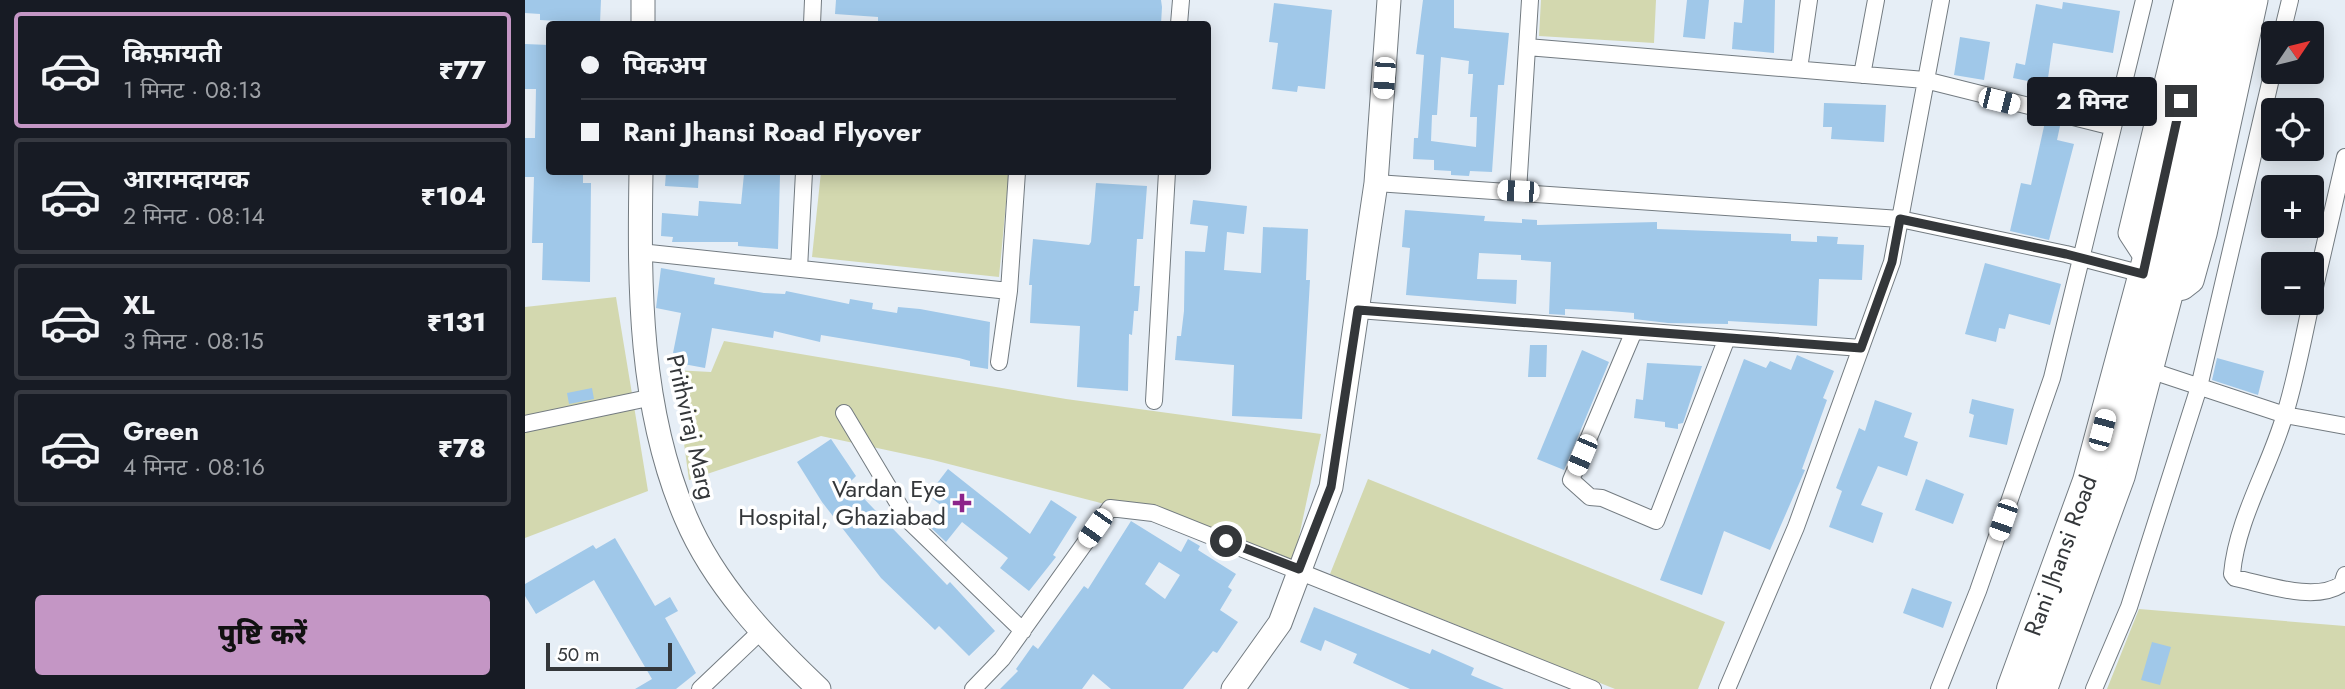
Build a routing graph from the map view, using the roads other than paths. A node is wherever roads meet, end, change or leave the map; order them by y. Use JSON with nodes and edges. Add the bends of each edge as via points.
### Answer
{"nodes":[{"id":1,"x":643,"y":0,"type":"edge"},
{"id":2,"x":813,"y":0,"type":"edge"},
{"id":3,"x":1181,"y":0,"type":"edge"},
{"id":4,"x":1389,"y":0,"type":"edge"},
{"id":5,"x":1530,"y":0,"type":"edge"},
{"id":6,"x":1809,"y":0,"type":"edge"},
{"id":7,"x":1876,"y":0,"type":"edge"},
{"id":8,"x":1941,"y":0,"type":"edge"},
{"id":9,"x":2144,"y":0,"type":"edge"},
{"id":10,"x":2186,"y":0,"type":"edge"},
{"id":11,"x":2202,"y":0,"type":"edge"},
{"id":12,"x":2230,"y":0,"type":"edge"},
{"id":13,"x":2256,"y":0,"type":"edge"},
{"id":14,"x":2290,"y":0,"type":"edge"},
{"id":15,"x":643,"y":21,"type":"edge"},
{"id":16,"x":812,"y":21,"type":"edge"},
{"id":17,"x":1179,"y":21,"type":"edge"},
{"id":18,"x":2285,"y":21,"type":"edge"},
{"id":19,"x":1527,"y":47,"type":"junction"},
{"id":20,"x":1799,"y":69,"type":"junction"},
{"id":21,"x":1862,"y":75,"type":"junction"},
{"id":22,"x":1925,"y":80,"type":"junction"},
{"id":23,"x":2270,"y":84,"type":"edge"},
{"id":24,"x":2113,"y":127,"type":"junction"},
{"id":25,"x":2345,"y":157,"type":"edge"},
{"id":26,"x":641,"y":175,"type":"edge"},
{"id":27,"x":804,"y":175,"type":"edge"},
{"id":28,"x":1017,"y":175,"type":"edge"},
{"id":29,"x":1167,"y":175,"type":"edge"},
{"id":30,"x":1376,"y":183,"type":"junction"},
{"id":31,"x":1518,"y":191,"type":"junction"},
{"id":32,"x":2174,"y":206,"type":"junction"},
{"id":33,"x":1900,"y":219,"type":"junction"},
{"id":34,"x":640,"y":252,"type":"junction"},
{"id":35,"x":2323,"y":252,"type":"edge"},
{"id":36,"x":2080,"y":257,"type":"junction"},
{"id":37,"x":2145,"y":267,"type":"junction"},
{"id":38,"x":799,"y":269,"type":"junction"},
{"id":39,"x":1009,"y":291,"type":"junction"},
{"id":40,"x":2169,"y":291,"type":"junction"},
{"id":41,"x":1358,"y":310,"type":"junction"},
{"id":42,"x":2308,"y":315,"type":"edge"},
{"id":43,"x":1634,"y":331,"type":"junction"},
{"id":44,"x":1727,"y":338,"type":"junction"},
{"id":45,"x":1861,"y":348,"type":"junction"},
{"id":46,"x":999,"y":362,"type":"dead end"},
{"id":47,"x":2149,"y":370,"type":"junction"},
{"id":48,"x":2199,"y":387,"type":"junction"},
{"id":49,"x":653,"y":397,"type":"junction"},
{"id":50,"x":1154,"y":401,"type":"dead end"},
{"id":51,"x":844,"y":413,"type":"dead end"},
{"id":52,"x":2285,"y":415,"type":"junction"},
{"id":53,"x":525,"y":424,"type":"edge"},
{"id":54,"x":2345,"y":426,"type":"edge"},
{"id":55,"x":1299,"y":569,"type":"junction"},
{"id":56,"x":2345,"y":575,"type":"edge"},
{"id":57,"x":761,"y":631,"type":"junction"},
{"id":58,"x":1023,"y":631,"type":"junction"},
{"id":59,"x":2049,"y":687,"type":"edge"},
{"id":60,"x":700,"y":689,"type":"edge"},
{"id":61,"x":819,"y":689,"type":"edge"},
{"id":62,"x":973,"y":689,"type":"edge"},
{"id":63,"x":1233,"y":689,"type":"edge"},
{"id":64,"x":1593,"y":689,"type":"edge"},
{"id":65,"x":1727,"y":689,"type":"edge"},
{"id":66,"x":1939,"y":689,"type":"edge"},
{"id":67,"x":2012,"y":689,"type":"edge"},
{"id":68,"x":2094,"y":689,"type":"edge"}],
"edges":[{"from":1,"to":15,"type":"street"},
{"from":2,"to":16,"type":"street"},
{"from":3,"to":17,"type":"street"},
{"from":4,"to":30,"type":"street"},
{"from":5,"to":19,"type":"street"},
{"from":6,"to":20,"type":"street"},
{"from":7,"to":21,"type":"street"},
{"from":8,"to":22,"type":"street"},
{"from":9,"to":24,"type":"street"},
{"from":10,"to":37,"type":"street","via":[[2130,233]]},
{"from":11,"to":32,"type":"highway"},
{"from":12,"to":32,"type":"highway"},
{"from":13,"to":40,"type":"street","via":[[2192,281]]},
{"from":14,"to":18,"type":"street"},
{"from":19,"to":20,"type":"street"},
{"from":19,"to":31,"type":"street"},
{"from":20,"to":21,"type":"street"},
{"from":21,"to":22,"type":"street"},
{"from":22,"to":24,"type":"street"},
{"from":22,"to":33,"type":"street"},
{"from":23,"to":48,"type":"street"},
{"from":24,"to":36,"type":"street"},
{"from":25,"to":35,"type":"street"},
{"from":26,"to":34,"type":"street","name":"Prithviraj Marg"},
{"from":27,"to":38,"type":"street"},
{"from":28,"to":39,"type":"street"},
{"from":29,"to":50,"type":"street"},
{"from":30,"to":31,"type":"street"},
{"from":30,"to":41,"type":"street"},
{"from":31,"to":33,"type":"street"},
{"from":32,"to":37,"type":"highway","name":"Rani Jhansi Road"},
{"from":32,"to":40,"type":"highway","name":"Rani Jhansi Road"},
{"from":33,"to":36,"type":"street"},
{"from":33,"to":45,"type":"street","via":[[1892,262]]},
{"from":34,"to":38,"type":"street"},
{"from":34,"to":49,"type":"street","name":"Prithviraj Marg","via":[[642,329]]},
{"from":36,"to":37,"type":"street"},
{"from":36,"to":66,"type":"street","via":[[2052,378]]},
{"from":37,"to":67,"type":"highway","name":"Rani Jhansi Road","via":[[2088,481]]},
{"from":38,"to":39,"type":"street"},
{"from":39,"to":46,"type":"street"},
{"from":40,"to":47,"type":"highway","name":"Rani Jhansi Road"},
{"from":41,"to":43,"type":"street"},
{"from":41,"to":55,"type":"street","via":[[1331,487]]},
{"from":42,"to":52,"type":"street"},
{"from":43,"to":44,"type":"street"},
{"from":43,"to":44,"type":"street","via":[[1571,480],[1590,497],[1656,521]]},
{"from":44,"to":45,"type":"street"},
{"from":45,"to":65,"type":"street","via":[[1796,527]]},
{"from":47,"to":48,"type":"street"},
{"from":47,"to":59,"type":"highway","name":"Rani Jhansi Road","via":[[2120,475]]},
{"from":48,"to":52,"type":"street"},
{"from":48,"to":68,"type":"street","via":[[2129,607]]},
{"from":49,"to":53,"type":"street"},
{"from":49,"to":57,"type":"street","name":"Prithviraj Marg","via":[[670,476],[686,520]]},
{"from":51,"to":58,"type":"street","via":[[908,520]]},
{"from":52,"to":54,"type":"street"},
{"from":52,"to":56,"type":"street","via":[[2253,498],[2232,574],[2325,593],[2342,584]]},
{"from":55,"to":58,"type":"street","via":[[1153,513],[1109,508]]},
{"from":55,"to":63,"type":"street","via":[[1280,624]]},
{"from":55,"to":64,"type":"street"},
{"from":57,"to":60,"type":"street"},
{"from":57,"to":61,"type":"street","name":"Prithviraj Marg"},
{"from":58,"to":62,"type":"street"}]}
